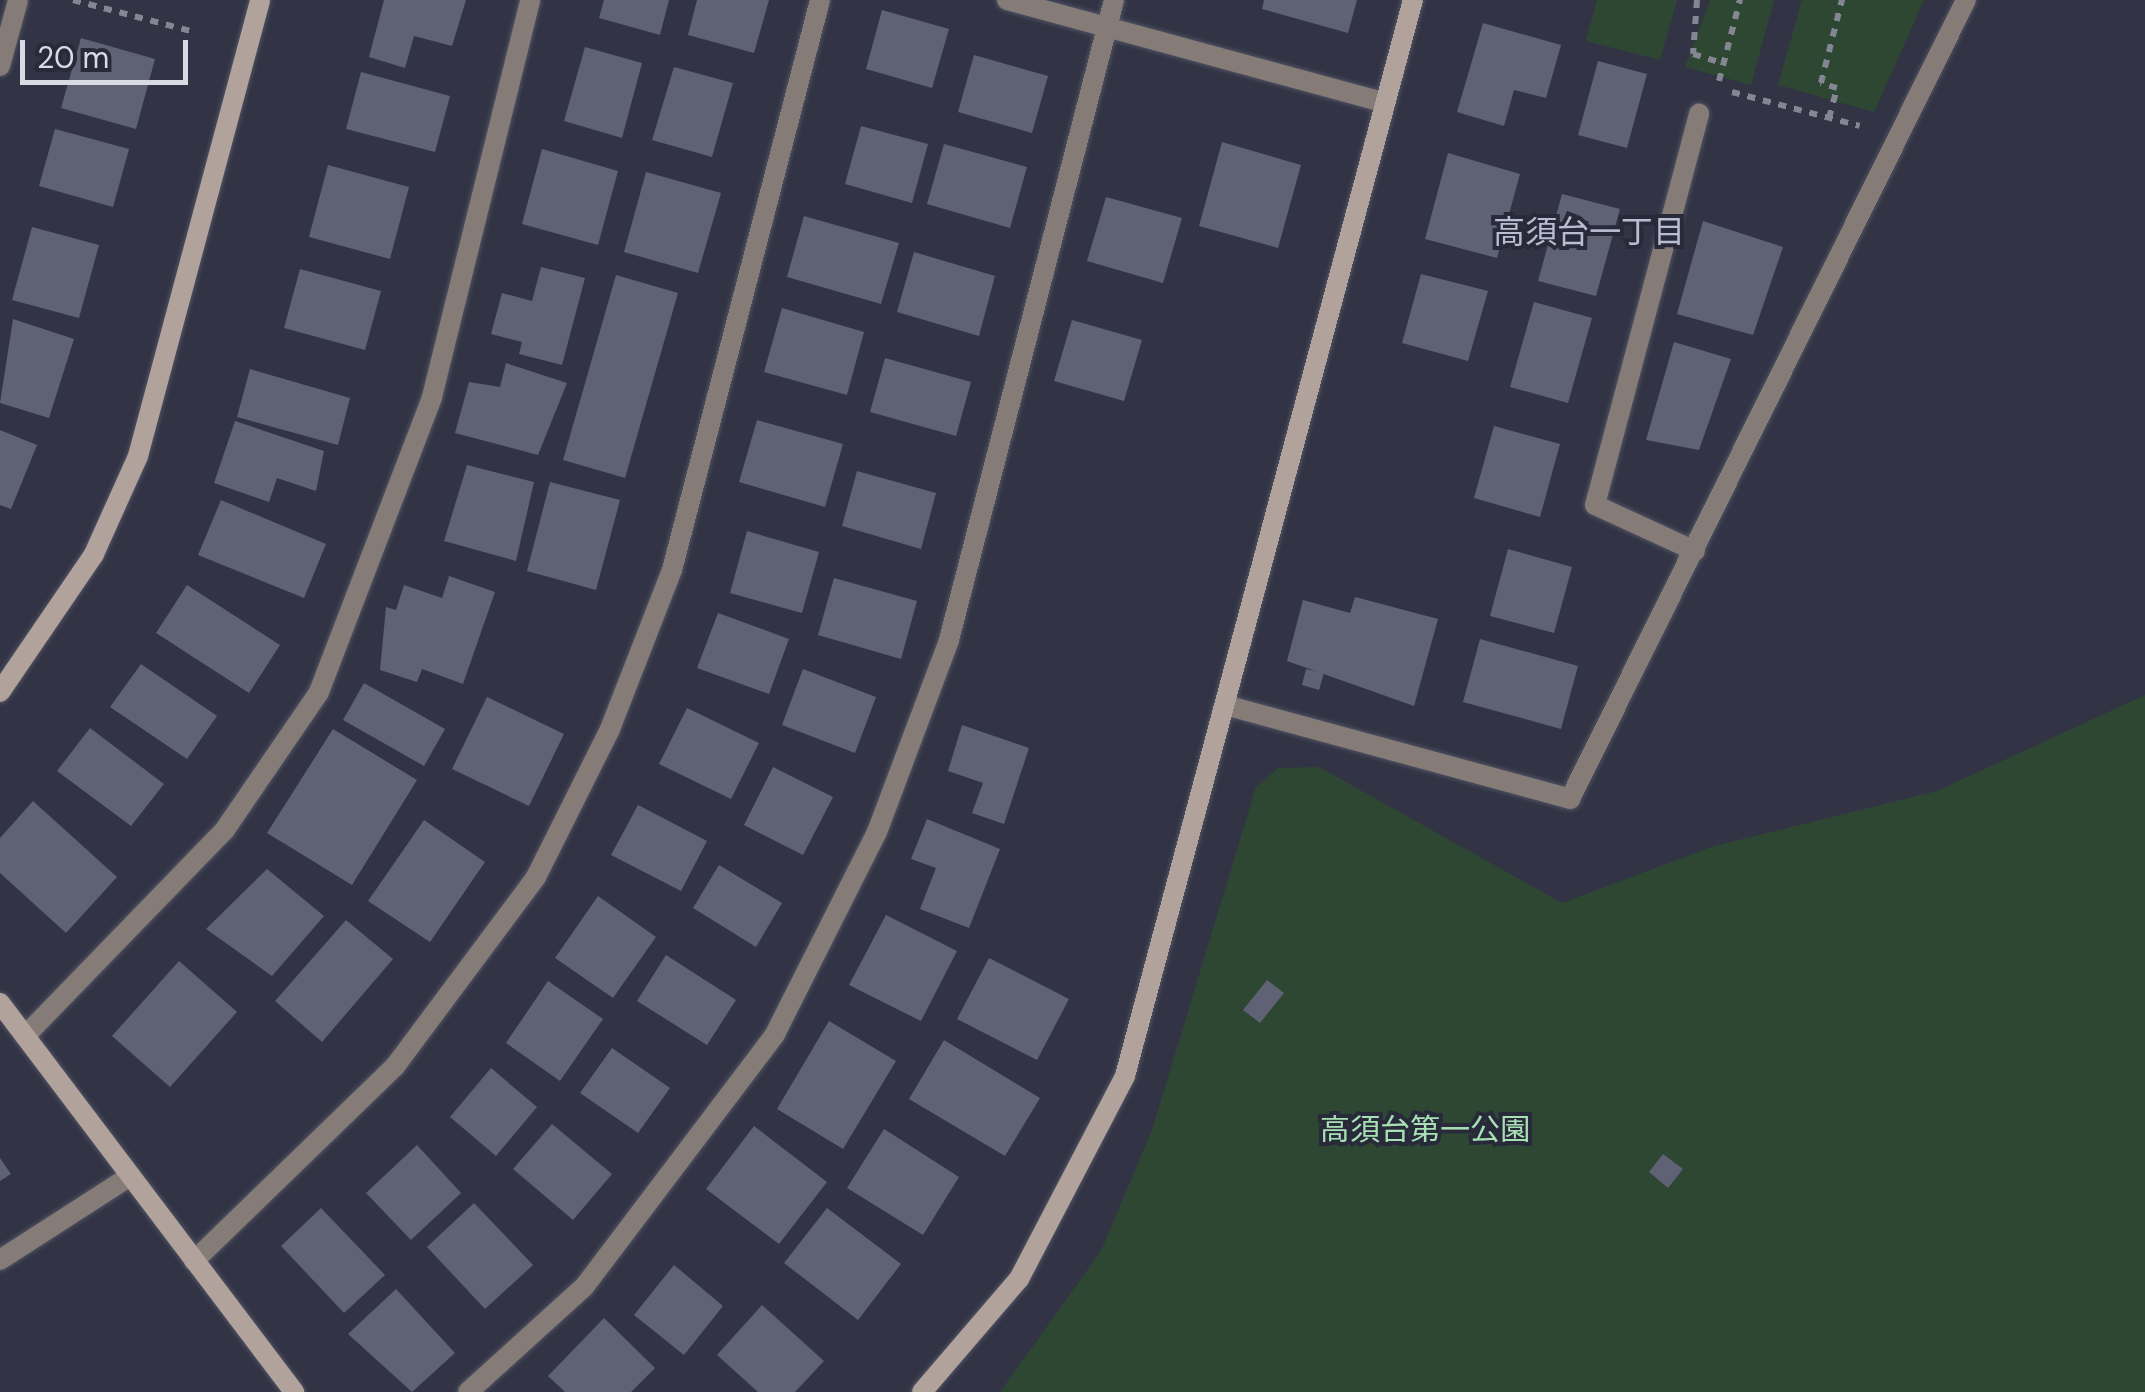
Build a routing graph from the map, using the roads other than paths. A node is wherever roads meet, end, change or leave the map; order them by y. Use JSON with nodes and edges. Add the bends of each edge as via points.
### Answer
{"nodes":[{"id":1,"x":18,"y":0,"type":"edge"},
{"id":2,"x":260,"y":0,"type":"edge"},
{"id":3,"x":530,"y":0,"type":"edge"},
{"id":4,"x":820,"y":0,"type":"edge"},
{"id":5,"x":1007,"y":0,"type":"edge"},
{"id":6,"x":1114,"y":0,"type":"edge"},
{"id":7,"x":1412,"y":0,"type":"edge"},
{"id":8,"x":1966,"y":0,"type":"edge"},
{"id":9,"x":1107,"y":27,"type":"junction"},
{"id":10,"x":0,"y":66,"type":"edge"},
{"id":11,"x":1385,"y":103,"type":"junction"},
{"id":12,"x":1699,"y":114,"type":"dead end"},
{"id":13,"x":1695,"y":551,"type":"junction"},
{"id":14,"x":0,"y":692,"type":"edge"},
{"id":15,"x":1225,"y":705,"type":"junction"},
{"id":16,"x":0,"y":1003,"type":"edge"},
{"id":17,"x":24,"y":1036,"type":"junction"},
{"id":18,"x":129,"y":1178,"type":"junction"},
{"id":19,"x":0,"y":1260,"type":"edge"},
{"id":20,"x":194,"y":1260,"type":"junction"},
{"id":21,"x":294,"y":1392,"type":"edge"},
{"id":22,"x":468,"y":1392,"type":"edge"},
{"id":23,"x":922,"y":1392,"type":"edge"}],
"edges":[{"from":1,"to":10,"type":"street"},
{"from":2,"to":14,"type":"street","via":[[138,456],[94,554]]},
{"from":3,"to":17,"type":"street","via":[[432,397],[318,692],[224,831]]},
{"from":4,"to":20,"type":"street","via":[[672,570],[610,730],[536,877],[396,1065]]},
{"from":5,"to":9,"type":"street"},
{"from":6,"to":9,"type":"street"},
{"from":7,"to":11,"type":"street"},
{"from":8,"to":13,"type":"street"},
{"from":9,"to":11,"type":"street"},
{"from":9,"to":22,"type":"street","via":[[949,640],[877,832],[775,1034],[584,1286]]},
{"from":11,"to":15,"type":"street"},
{"from":12,"to":13,"type":"street","via":[[1595,505]]},
{"from":13,"to":15,"type":"street","via":[[1570,800]]},
{"from":15,"to":23,"type":"street","via":[[1125,1076],[1019,1279]]},
{"from":16,"to":17,"type":"street"},
{"from":17,"to":18,"type":"street"},
{"from":18,"to":19,"type":"street"},
{"from":18,"to":20,"type":"street"},
{"from":20,"to":21,"type":"street"}]}
